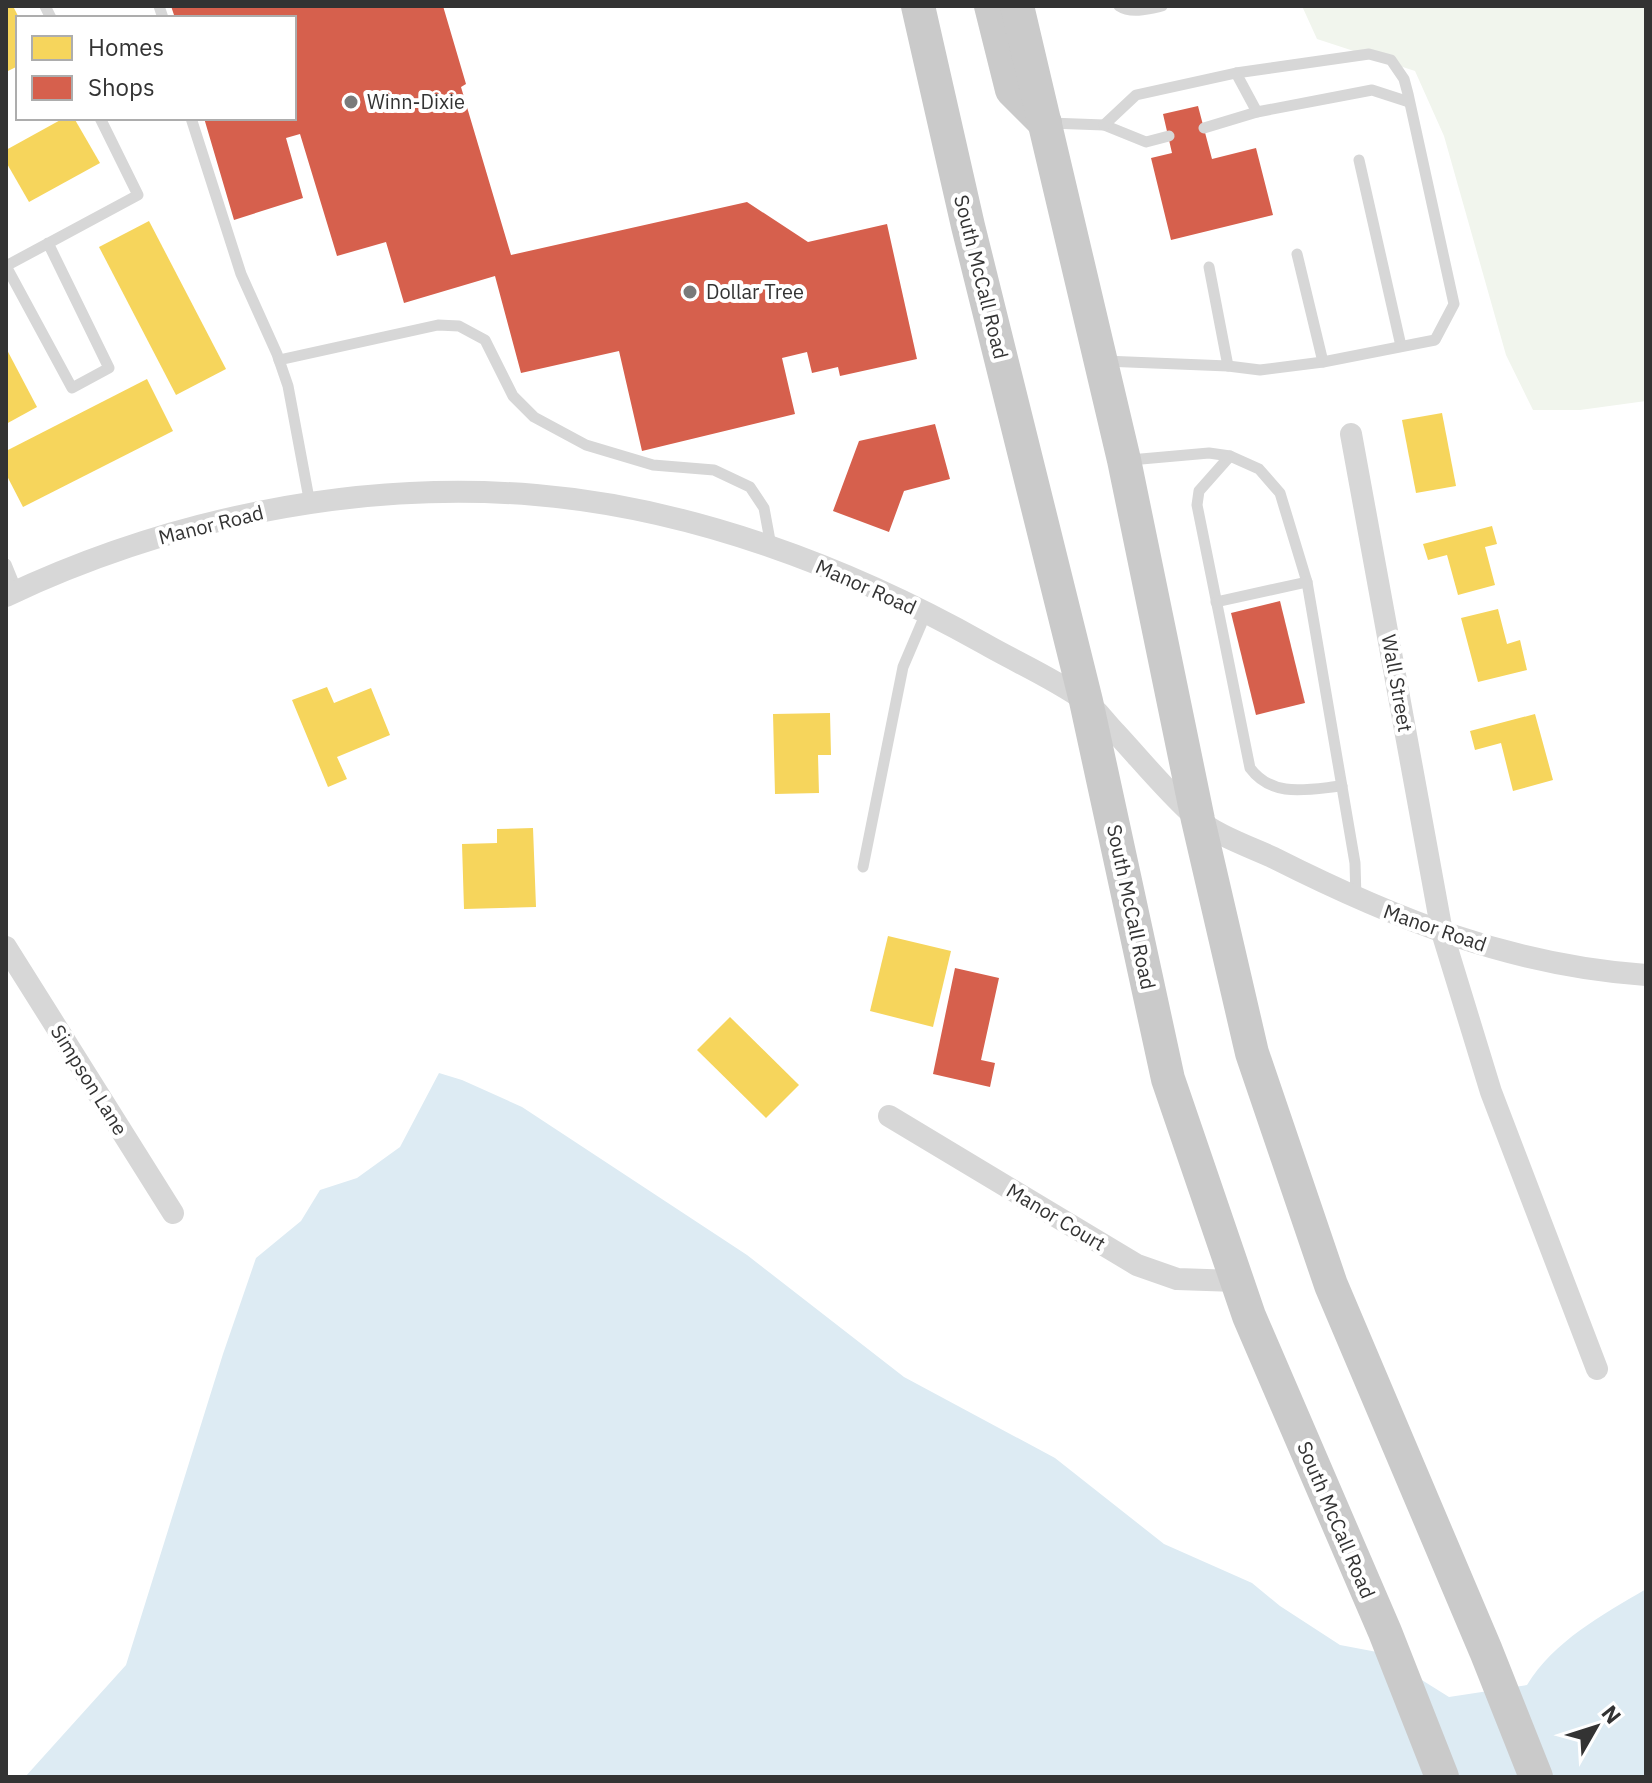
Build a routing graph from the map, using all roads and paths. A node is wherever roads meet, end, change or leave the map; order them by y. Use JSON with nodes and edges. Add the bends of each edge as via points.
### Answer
{"nodes":[{"id":1,"x":918,"y":6,"type":"edge"},
{"id":2,"x":991,"y":6,"type":"edge"},
{"id":3,"x":1017,"y":6,"type":"edge"},
{"id":4,"x":1119,"y":6,"type":"edge"},
{"id":5,"x":1162,"y":6,"type":"edge"},
{"id":6,"x":1236,"y":73,"type":"junction"},
{"id":7,"x":1409,"y":102,"type":"junction"},
{"id":8,"x":1257,"y":112,"type":"junction"},
{"id":9,"x":101,"y":120,"type":"edge"},
{"id":10,"x":192,"y":120,"type":"edge"},
{"id":11,"x":1045,"y":123,"type":"junction"},
{"id":12,"x":1104,"y":125,"type":"junction"},
{"id":13,"x":1204,"y":128,"type":"dead end"},
{"id":14,"x":1169,"y":136,"type":"dead end"},
{"id":15,"x":1359,"y":160,"type":"dead end"},
{"id":16,"x":48,"y":243,"type":"junction"},
{"id":17,"x":1297,"y":254,"type":"dead end"},
{"id":18,"x":1209,"y":267,"type":"dead end"},
{"id":19,"x":1401,"y":346,"type":"junction"},
{"id":20,"x":279,"y":360,"type":"junction"},
{"id":21,"x":1100,"y":361,"type":"junction"},
{"id":22,"x":1323,"y":362,"type":"junction"},
{"id":23,"x":1228,"y":366,"type":"junction"},
{"id":24,"x":1351,"y":434,"type":"dead end"},
{"id":25,"x":1230,"y":456,"type":"junction"},
{"id":26,"x":1124,"y":460,"type":"junction"},
{"id":27,"x":310,"y":504,"type":"junction"},
{"id":28,"x":772,"y":549,"type":"junction"},
{"id":29,"x":6,"y":564,"type":"edge"},
{"id":30,"x":1307,"y":582,"type":"junction"},
{"id":31,"x":11,"y":593,"type":"edge"},
{"id":32,"x":1216,"y":602,"type":"junction"},
{"id":33,"x":926,"y":613,"type":"junction"},
{"id":34,"x":1086,"y":701,"type":"junction"},
{"id":35,"x":1342,"y":786,"type":"junction"},
{"id":36,"x":1198,"y":820,"type":"junction"},
{"id":37,"x":863,"y":867,"type":"dead end"},
{"id":38,"x":1356,"y":899,"type":"junction"},
{"id":39,"x":1442,"y":932,"type":"junction"},
{"id":40,"x":6,"y":947,"type":"edge"},
{"id":41,"x":1646,"y":975,"type":"edge"},
{"id":42,"x":889,"y":1116,"type":"dead end"},
{"id":43,"x":173,"y":1213,"type":"dead end"},
{"id":44,"x":1236,"y":1281,"type":"junction"},
{"id":45,"x":1597,"y":1369,"type":"dead end"},
{"id":46,"x":1442,"y":1777,"type":"edge"},
{"id":47,"x":1536,"y":1777,"type":"edge"}],
"edges":[{"from":1,"to":34,"type":"main road","name":"South McCall Road"},
{"from":2,"to":11,"type":"main road","via":[[1012,90]]},
{"from":3,"to":11,"type":"main road"},
{"from":4,"to":5,"type":"lane"},
{"from":6,"to":7,"type":"lane","via":[[1369,54],[1391,60],[1404,79]]},
{"from":6,"to":8,"type":"lane"},
{"from":6,"to":12,"type":"lane","via":[[1136,95]]},
{"from":7,"to":8,"type":"lane","via":[[1372,90]]},
{"from":7,"to":19,"type":"lane","via":[[1454,304],[1435,340]]},
{"from":8,"to":13,"type":"lane"},
{"from":9,"to":16,"type":"lane","via":[[138,195]]},
{"from":10,"to":20,"type":"lane","via":[[241,274]]},
{"from":11,"to":12,"type":"lane"},
{"from":11,"to":21,"type":"main road"},
{"from":12,"to":14,"type":"lane","via":[[1146,142]]},
{"from":15,"to":19,"type":"lane"},
{"from":16,"to":16,"type":"lane","via":[[6,266],[72,388],[109,368]]},
{"from":17,"to":22,"type":"lane"},
{"from":18,"to":23,"type":"lane"},
{"from":19,"to":22,"type":"lane"},
{"from":20,"to":27,"type":"lane"},
{"from":20,"to":28,"type":"lane","via":[[438,325],[459,326],[485,340],[513,396],[534,417],[586,445],[653,465],[714,470],[750,487],[764,508]]},
{"from":21,"to":23,"type":"lane"},
{"from":21,"to":26,"type":"main road"},
{"from":22,"to":23,"type":"lane","via":[[1260,370]]},
{"from":24,"to":39,"type":"street","name":"Wall Street"},
{"from":25,"to":26,"type":"lane"},
{"from":25,"to":30,"type":"lane","via":[[1259,469],[1280,493]]},
{"from":25,"to":32,"type":"lane","via":[[1199,491],[1197,505]]},
{"from":26,"to":36,"type":"main road"},
{"from":27,"to":28,"type":"street","name":"Manor Road","via":[[377,495],[535,495],[652,514]]},
{"from":27,"to":31,"type":"street","name":"Manor Road","via":[[182,531]]},
{"from":28,"to":33,"type":"street","name":"Manor Road"},
{"from":29,"to":31,"type":"lane"},
{"from":30,"to":32,"type":"lane"},
{"from":30,"to":35,"type":"lane"},
{"from":32,"to":35,"type":"lane","via":[[1250,768],[1284,792]]},
{"from":33,"to":34,"type":"street","name":"Manor Road"},
{"from":33,"to":37,"type":"lane","via":[[903,667]]},
{"from":34,"to":36,"type":"street","name":"Manor Road"},
{"from":34,"to":44,"type":"main road","name":"South McCall Road","via":[[1168,1079]]},
{"from":35,"to":38,"type":"lane"},
{"from":36,"to":38,"type":"street","name":"Manor Road"},
{"from":36,"to":47,"type":"main road","via":[[1252,1053],[1319,1252]]},
{"from":38,"to":39,"type":"street","name":"Manor Road"},
{"from":39,"to":41,"type":"street","name":"Manor Road","via":[[1569,967]]},
{"from":39,"to":45,"type":"street","name":"Wall Street","via":[[1491,1092]]},
{"from":40,"to":43,"type":"street","name":"Simpson Lane"},
{"from":42,"to":44,"type":"street","name":"Manor Court","via":[[1137,1265],[1177,1279]]},
{"from":44,"to":46,"type":"main road","name":"South McCall Road"}]}
